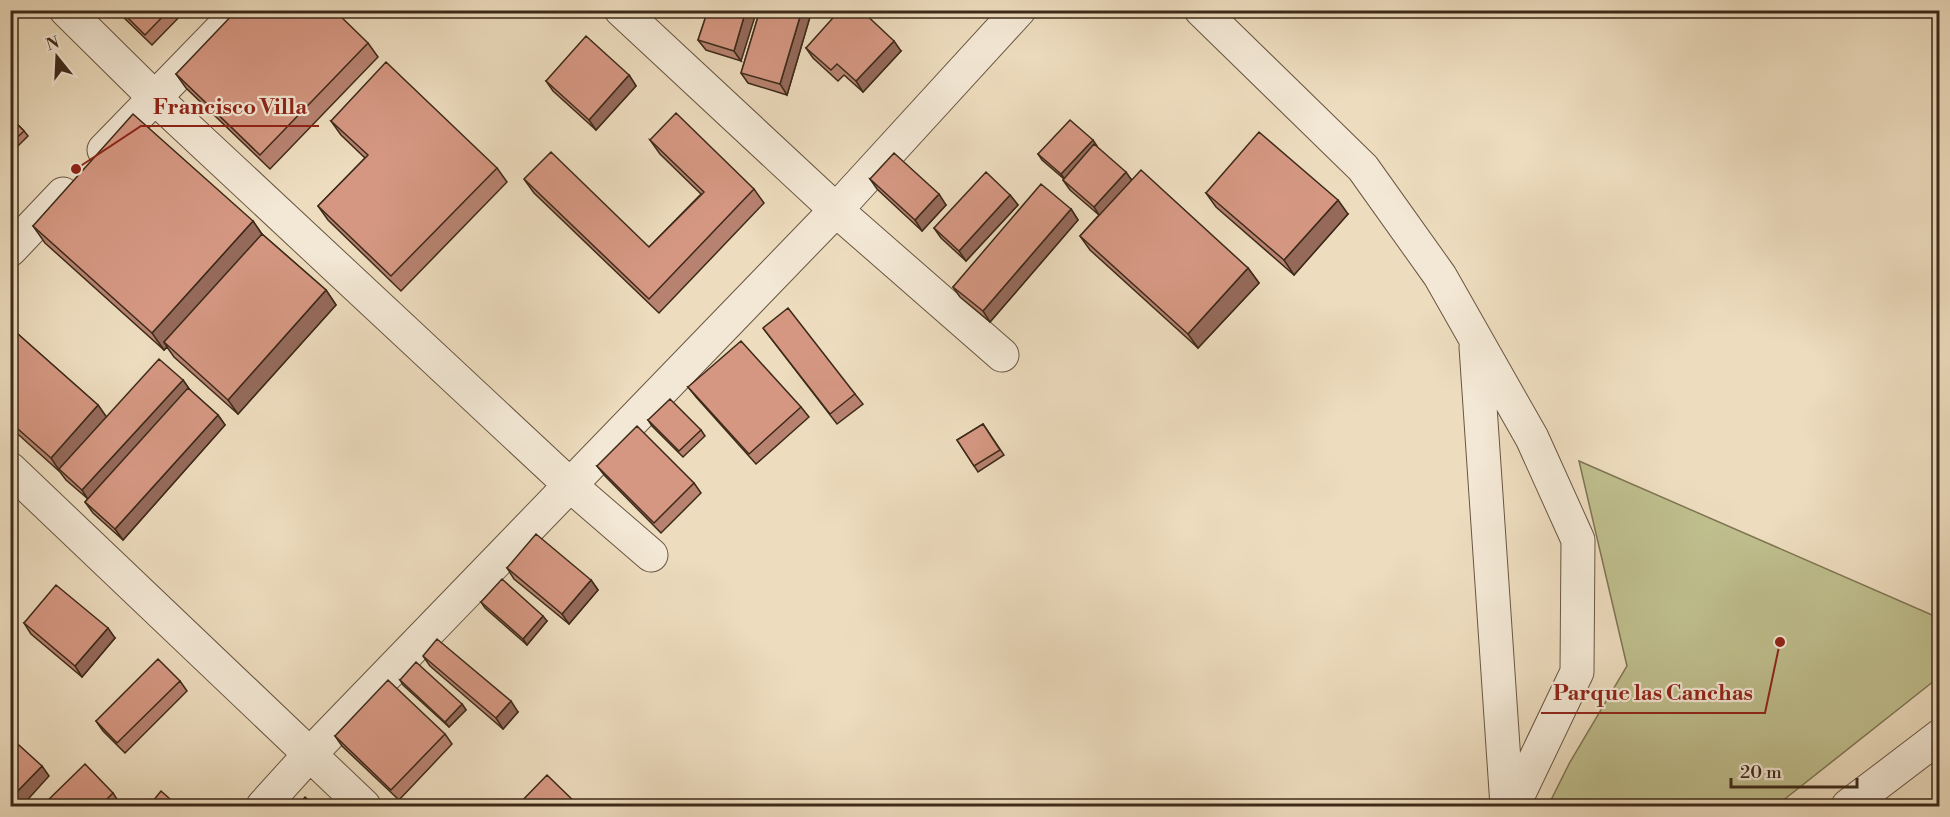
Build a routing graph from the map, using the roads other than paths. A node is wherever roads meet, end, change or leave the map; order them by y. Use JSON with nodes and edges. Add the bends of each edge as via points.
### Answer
{"nodes":[{"id":1,"x":66,"y":10,"type":"edge"},
{"id":2,"x":240,"y":10,"type":"edge"},
{"id":3,"x":621,"y":10,"type":"edge"},
{"id":4,"x":1019,"y":10,"type":"edge"},
{"id":5,"x":1201,"y":10,"type":"edge"},
{"id":6,"x":154,"y":97,"type":"junction"},
{"id":7,"x":836,"y":210,"type":"junction"},
{"id":8,"x":10,"y":249,"type":"edge"},
{"id":9,"x":1476,"y":339,"type":"junction"},
{"id":10,"x":1002,"y":355,"type":"dead end"},
{"id":11,"x":10,"y":469,"type":"edge"},
{"id":12,"x":572,"y":486,"type":"junction"},
{"id":13,"x":651,"y":555,"type":"dead end"},
{"id":14,"x":1940,"y":736,"type":"edge"},
{"id":15,"x":310,"y":754,"type":"junction"},
{"id":16,"x":263,"y":807,"type":"edge"},
{"id":17,"x":364,"y":807,"type":"edge"},
{"id":18,"x":1507,"y":807,"type":"edge"},
{"id":19,"x":1513,"y":807,"type":"edge"},
{"id":20,"x":1848,"y":807,"type":"edge"}],
"edges":[{"from":1,"to":6,"type":"street"},
{"from":2,"to":6,"type":"street"},
{"from":3,"to":7,"type":"street"},
{"from":4,"to":7,"type":"street"},
{"from":5,"to":9,"type":"street","via":[[1364,168],[1440,276]]},
{"from":6,"to":8,"type":"street"},
{"from":6,"to":12,"type":"street"},
{"from":7,"to":10,"type":"street"},
{"from":7,"to":12,"type":"street"},
{"from":9,"to":18,"type":"street"},
{"from":9,"to":19,"type":"street","via":[[1532,438],[1578,540],[1576,672]]},
{"from":11,"to":15,"type":"street"},
{"from":12,"to":13,"type":"street"},
{"from":12,"to":15,"type":"street"},
{"from":14,"to":20,"type":"street"},
{"from":15,"to":16,"type":"street"},
{"from":15,"to":17,"type":"street"}]}
